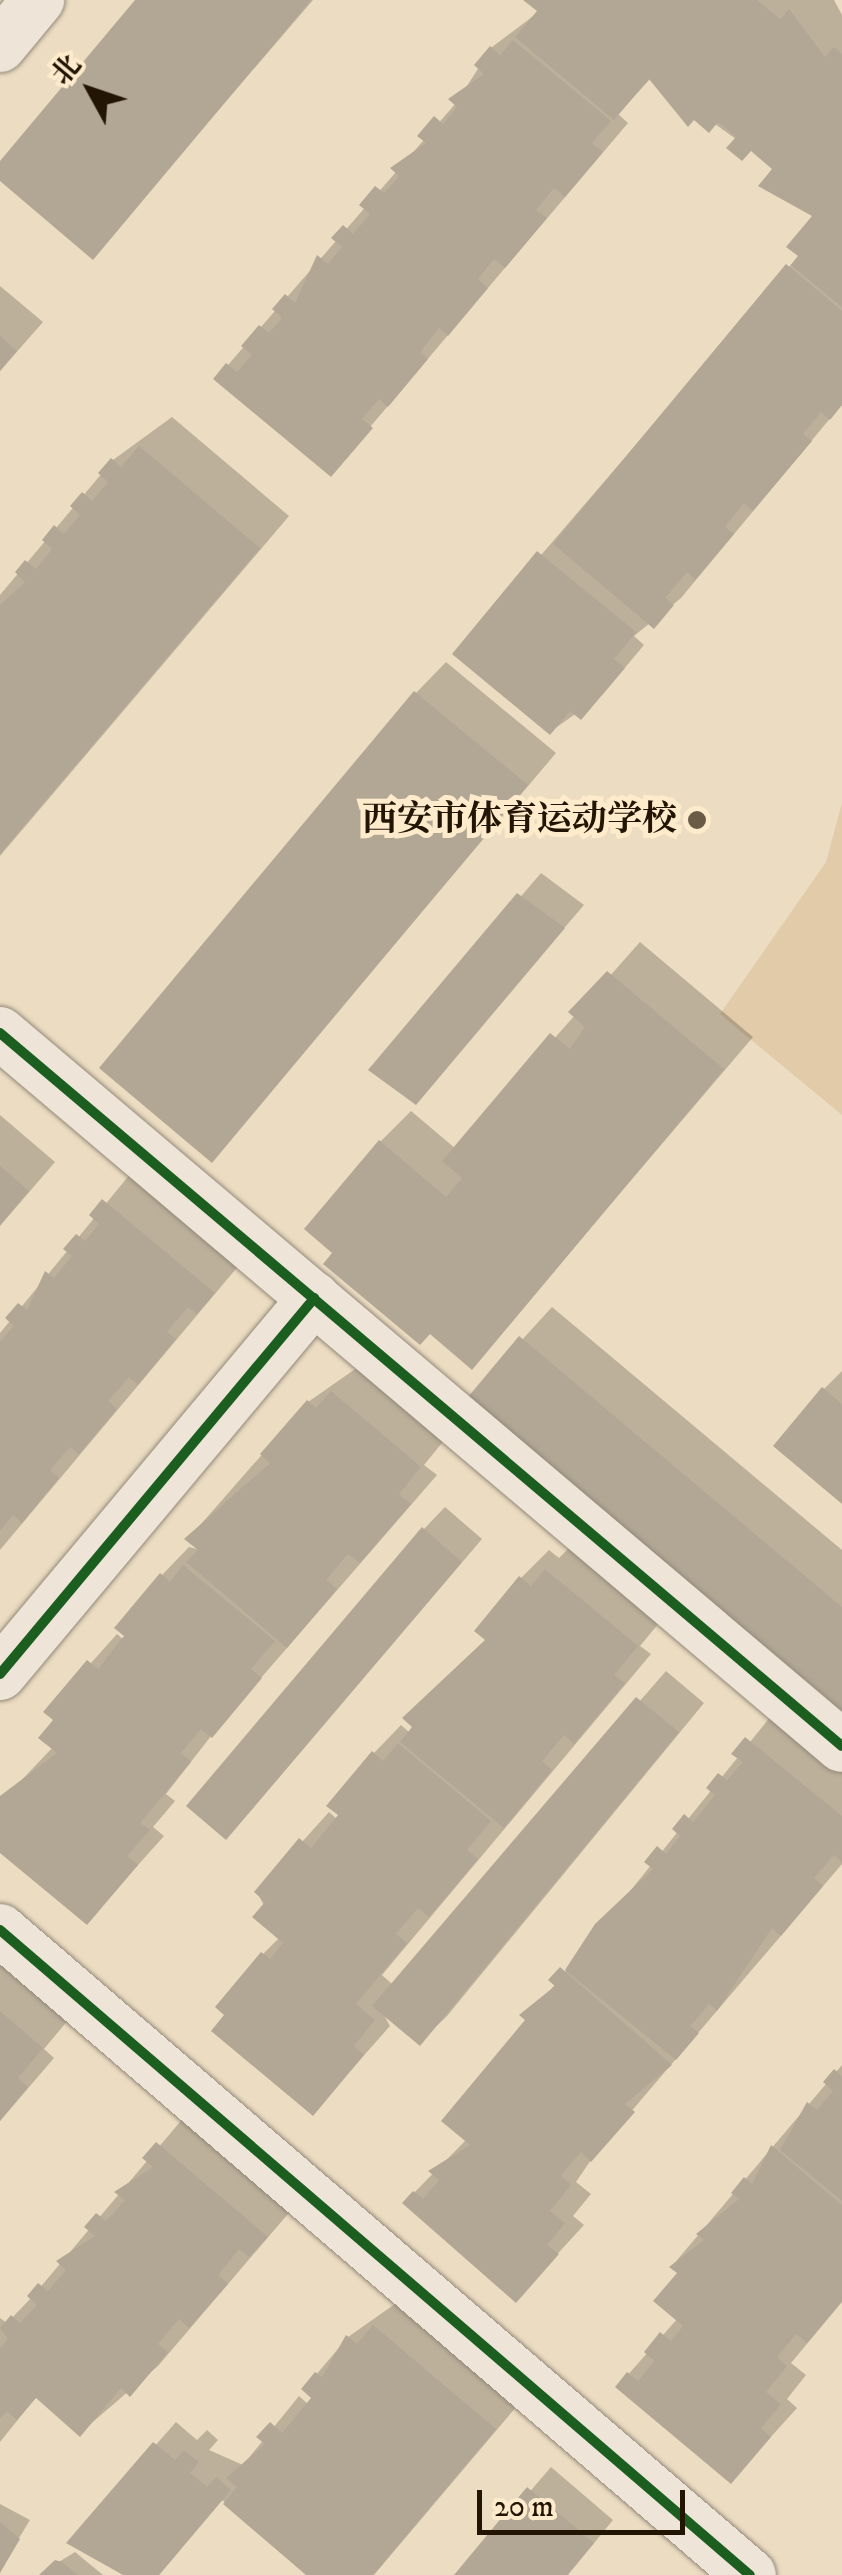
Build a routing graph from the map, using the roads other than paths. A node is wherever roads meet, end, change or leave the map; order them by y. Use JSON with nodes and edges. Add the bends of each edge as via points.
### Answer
{"nodes":[{"id":1,"x":38,"y":0,"type":"edge"},
{"id":2,"x":0,"y":46,"type":"edge"},
{"id":3,"x":0,"y":1033,"type":"edge"},
{"id":4,"x":314,"y":1298,"type":"junction"},
{"id":5,"x":0,"y":1674,"type":"edge"},
{"id":6,"x":842,"y":1746,"type":"edge"},
{"id":7,"x":0,"y":1930,"type":"edge"},
{"id":8,"x":750,"y":2575,"type":"edge"}],
"edges":[{"from":1,"to":2,"type":"street"},
{"from":3,"to":4,"type":"street"},
{"from":4,"to":5,"type":"street"},
{"from":4,"to":6,"type":"street"},
{"from":7,"to":8,"type":"street"}]}
